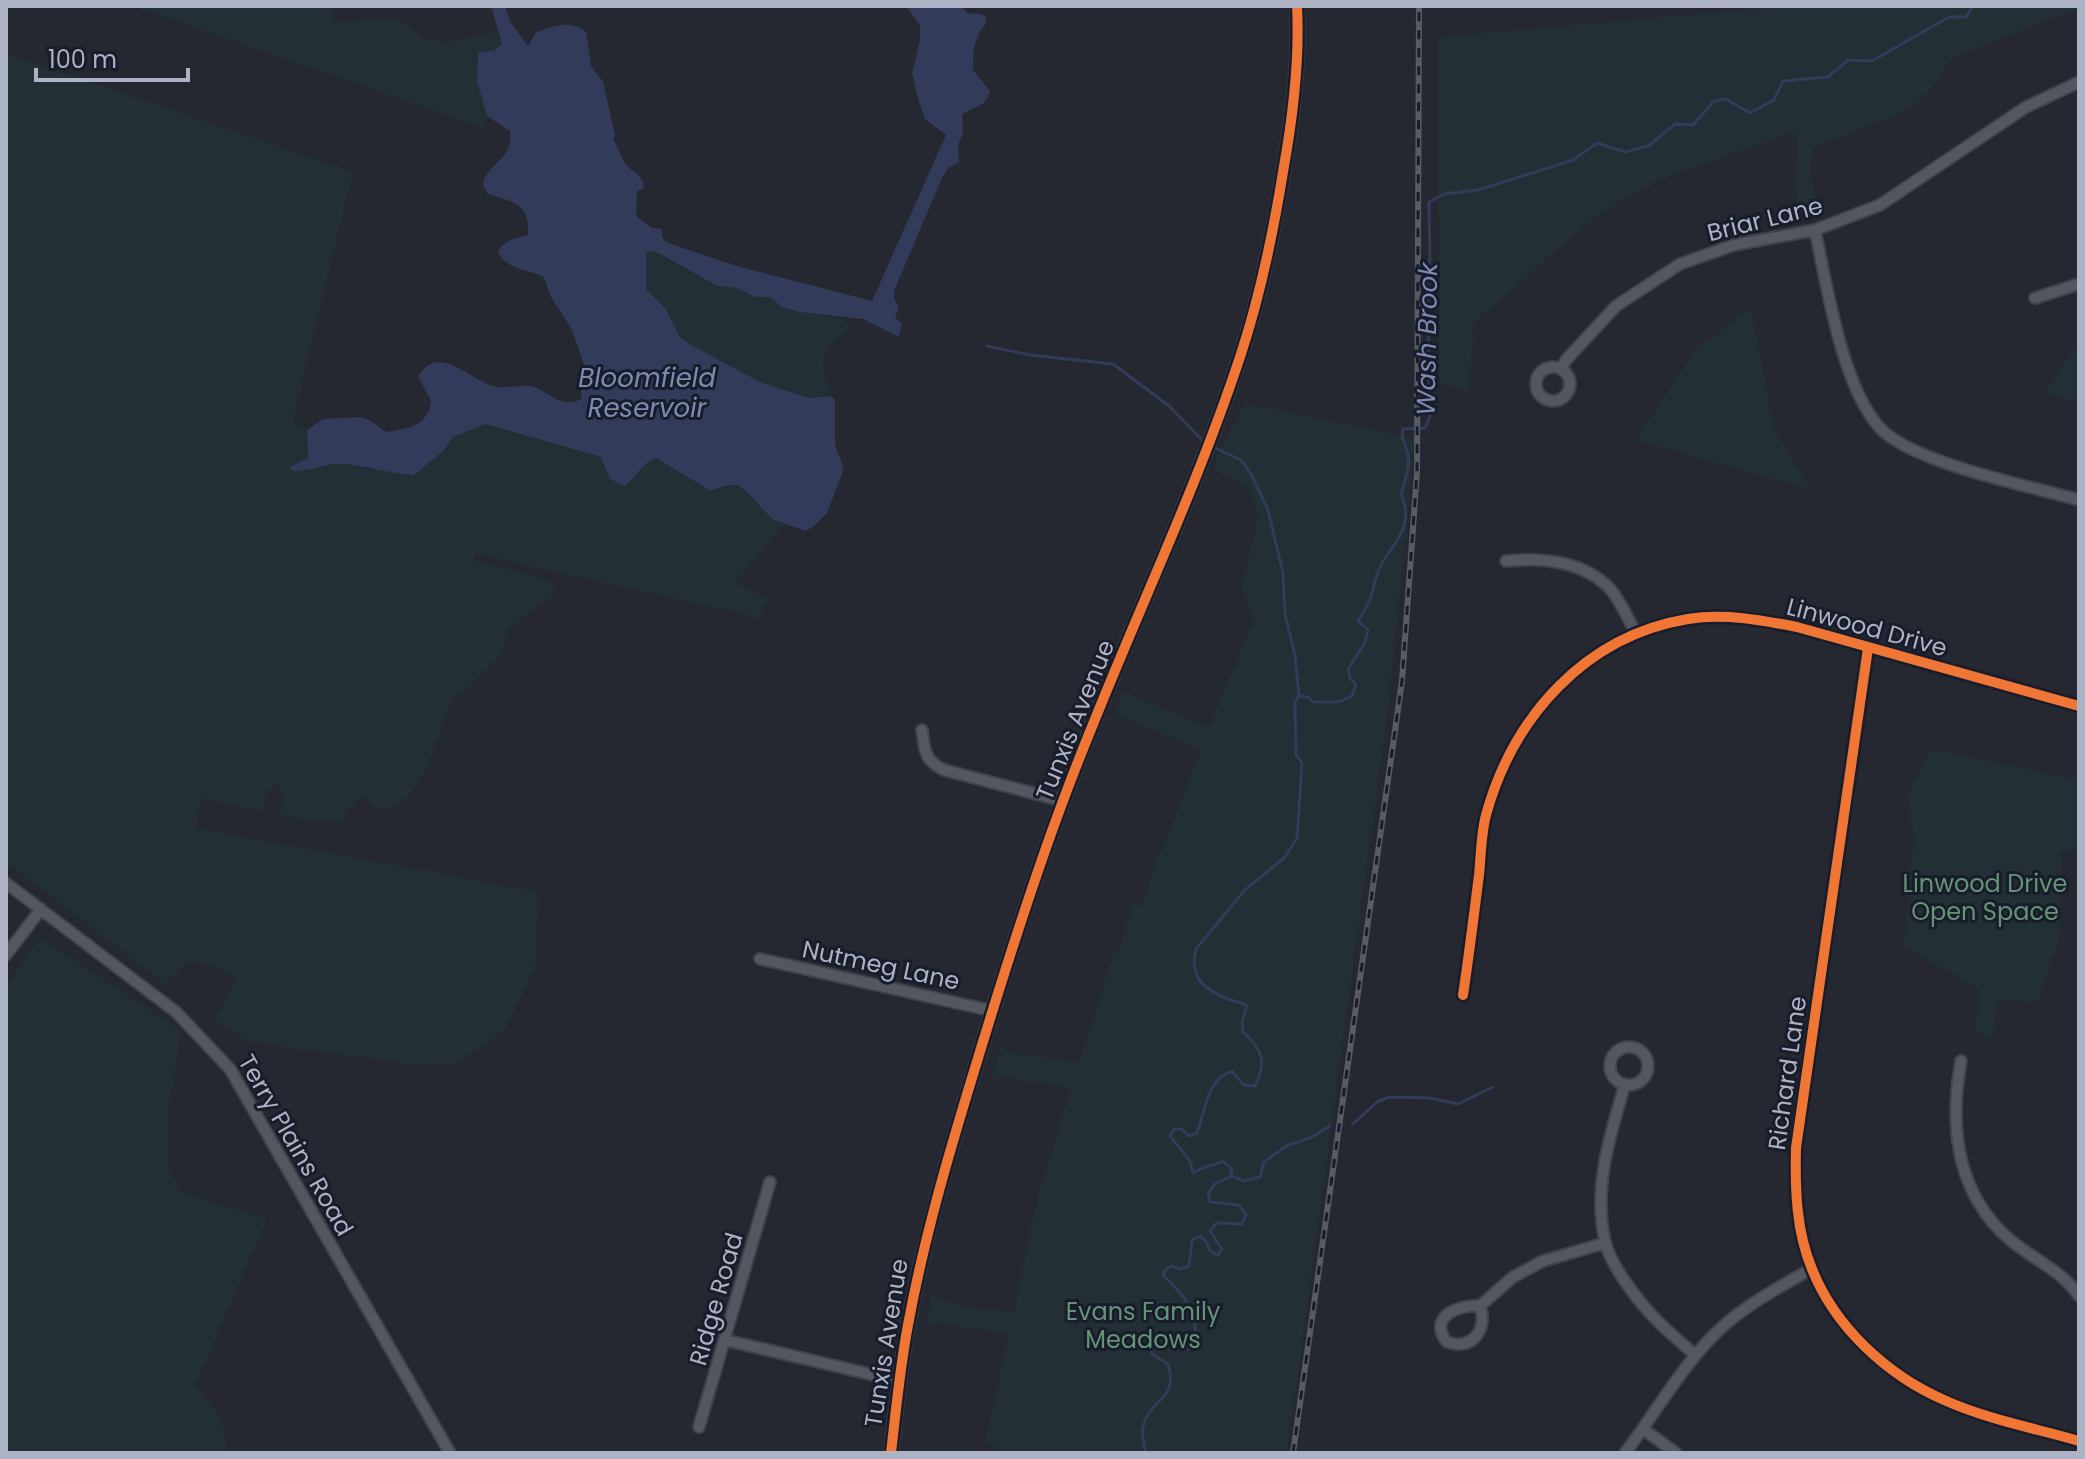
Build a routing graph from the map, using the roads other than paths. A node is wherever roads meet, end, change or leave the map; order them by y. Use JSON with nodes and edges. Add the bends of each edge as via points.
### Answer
{"nodes":[{"id":1,"x":1297,"y":6,"type":"edge"},
{"id":2,"x":2079,"y":82,"type":"edge"},
{"id":3,"x":1815,"y":230,"type":"junction"},
{"id":4,"x":2079,"y":284,"type":"edge"},
{"id":5,"x":2035,"y":298,"type":"dead end"},
{"id":6,"x":1561,"y":369,"type":"dead end"},
{"id":7,"x":2079,"y":500,"type":"edge"},
{"id":8,"x":1506,"y":561,"type":"dead end"},
{"id":9,"x":1636,"y":633,"type":"junction"},
{"id":10,"x":1868,"y":648,"type":"junction"},
{"id":11,"x":2079,"y":706,"type":"edge"},
{"id":12,"x":922,"y":730,"type":"dead end"},
{"id":13,"x":1063,"y":801,"type":"junction"},
{"id":14,"x":6,"y":883,"type":"edge"},
{"id":15,"x":41,"y":909,"type":"junction"},
{"id":16,"x":6,"y":955,"type":"edge"},
{"id":17,"x":760,"y":959,"type":"dead end"},
{"id":18,"x":1463,"y":995,"type":"dead end"},
{"id":19,"x":993,"y":1011,"type":"junction"},
{"id":20,"x":1961,"y":1061,"type":"dead end"},
{"id":21,"x":1625,"y":1084,"type":"dead end"},
{"id":22,"x":770,"y":1182,"type":"dead end"},
{"id":23,"x":1605,"y":1243,"type":"junction"},
{"id":24,"x":1811,"y":1269,"type":"junction"},
{"id":25,"x":2079,"y":1296,"type":"edge"},
{"id":26,"x":1480,"y":1306,"type":"junction"},
{"id":27,"x":725,"y":1340,"type":"junction"},
{"id":28,"x":1695,"y":1355,"type":"junction"},
{"id":29,"x":899,"y":1381,"type":"junction"},
{"id":30,"x":699,"y":1427,"type":"dead end"},
{"id":31,"x":1643,"y":1429,"type":"junction"},
{"id":32,"x":2079,"y":1441,"type":"edge"},
{"id":33,"x":450,"y":1453,"type":"edge"},
{"id":34,"x":891,"y":1453,"type":"edge"},
{"id":35,"x":1625,"y":1453,"type":"edge"},
{"id":36,"x":1676,"y":1453,"type":"edge"}],
"edges":[{"from":1,"to":13,"type":"main road","name":"Tunxis Avenue","via":[[1295,95],[1279,196],[1241,355]]},
{"from":2,"to":3,"type":"street","name":"Briar Lane","via":[[2026,107],[1880,205]]},
{"from":3,"to":6,"type":"street","name":"Briar Lane","via":[[1734,245],[1680,264],[1616,306]]},
{"from":3,"to":7,"type":"street","via":[[1849,366],[1863,403],[1880,428],[1928,458]]},
{"from":4,"to":5,"type":"street"},
{"from":8,"to":9,"type":"street","via":[[1562,563],[1599,579],[1613,592]]},
{"from":9,"to":10,"type":"street","name":"Linwood Drive","via":[[1688,619],[1753,619]]},
{"from":9,"to":18,"type":"street","name":"Linwood Drive","via":[[1581,665],[1557,687],[1510,750],[1486,817]]},
{"from":10,"to":11,"type":"street","name":"Linwood Drive"},
{"from":10,"to":24,"type":"street","name":"Richard Lane","via":[[1796,1148],[1795,1187]]},
{"from":12,"to":13,"type":"street","via":[[931,764]]},
{"from":13,"to":19,"type":"main road","name":"Tunxis Avenue"},
{"from":14,"to":15,"type":"street","name":"Terry Plains Road"},
{"from":15,"to":16,"type":"street"},
{"from":15,"to":33,"type":"street","name":"Terry Plains Road","via":[[176,1012],[230,1069]]},
{"from":17,"to":19,"type":"street","name":"Nutmeg Lane"},
{"from":19,"to":29,"type":"main road","name":"Tunxis Avenue","via":[[930,1225]]},
{"from":20,"to":25,"type":"street","via":[[1955,1126],[1963,1170],[1974,1194],[2003,1233],[2065,1278]]},
{"from":21,"to":23,"type":"street","via":[[1601,1180]]},
{"from":22,"to":27,"type":"street","name":"Ridge Road"},
{"from":23,"to":26,"type":"street","via":[[1543,1261],[1513,1277]]},
{"from":23,"to":28,"type":"street","via":[[1651,1315]]},
{"from":24,"to":28,"type":"street","via":[[1747,1307]]},
{"from":24,"to":32,"type":"street","name":"Richard Lane","via":[[1847,1327],[1891,1370],[1945,1401]]},
{"from":26,"to":26,"type":"street","via":[[1458,1307],[1445,1316],[1442,1337],[1455,1345],[1475,1339],[1484,1318]]},
{"from":27,"to":29,"type":"street"},
{"from":27,"to":30,"type":"street","name":"Ridge Road"},
{"from":28,"to":31,"type":"street"},
{"from":29,"to":34,"type":"main road","name":"Tunxis Avenue"},
{"from":31,"to":35,"type":"street"},
{"from":31,"to":36,"type":"street"}]}
